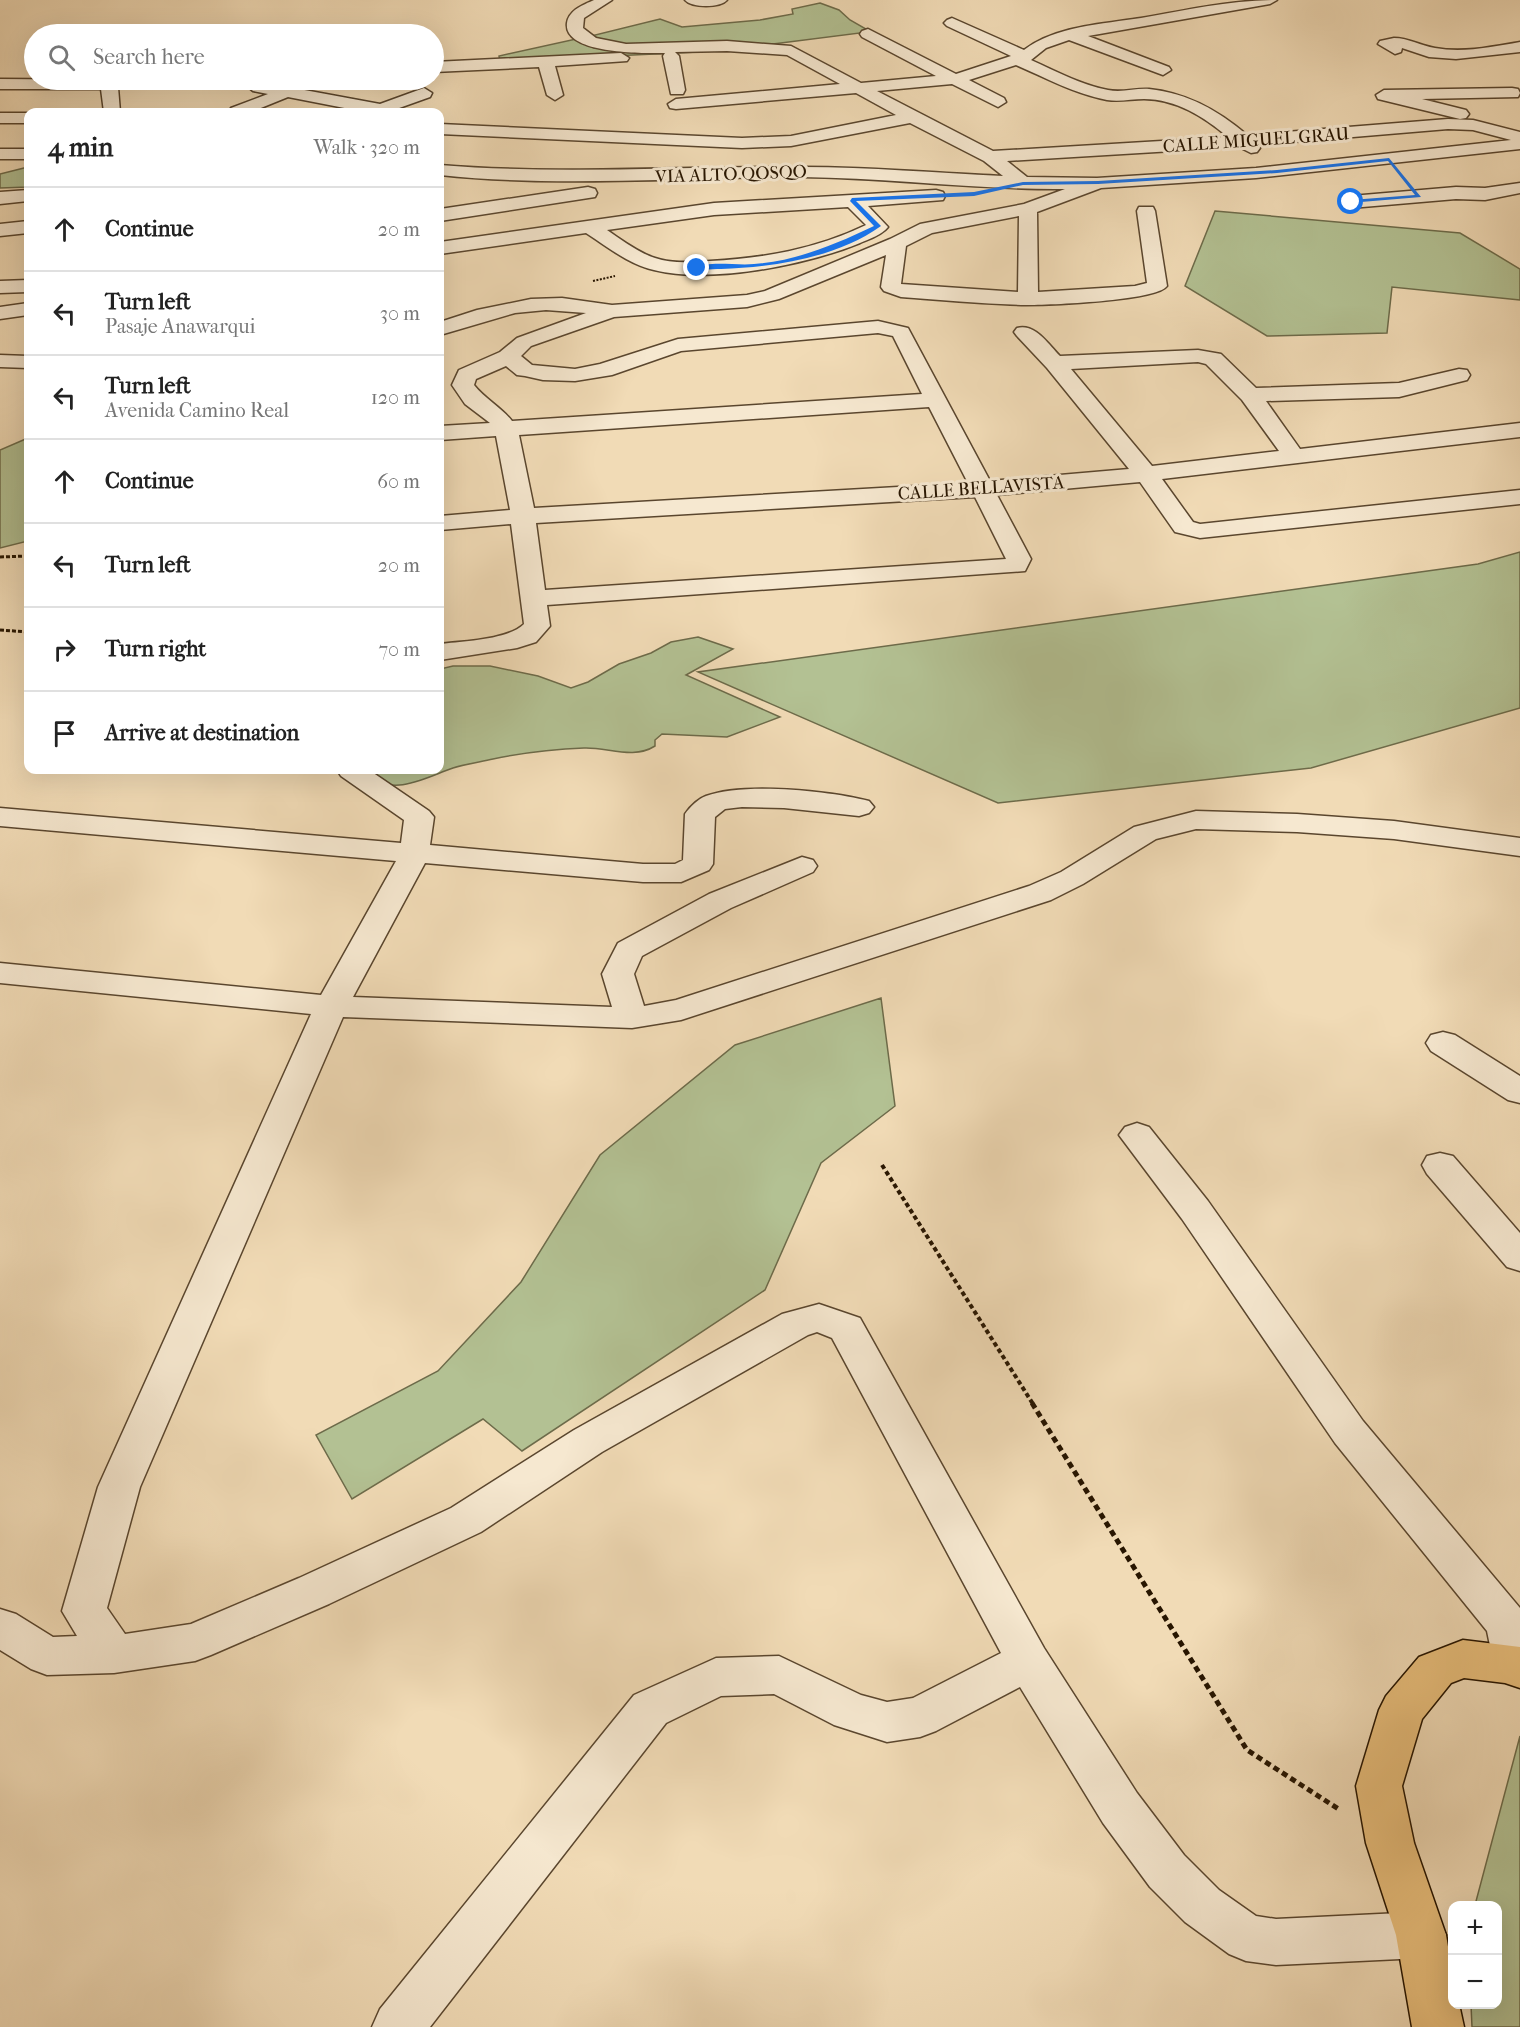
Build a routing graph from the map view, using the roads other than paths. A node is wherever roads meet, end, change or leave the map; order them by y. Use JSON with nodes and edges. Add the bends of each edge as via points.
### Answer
{"nodes":[{"id":1,"x":605,"y":0,"type":"edge"},
{"id":2,"x":692,"y":0,"type":"edge"},
{"id":3,"x":720,"y":0,"type":"edge"},
{"id":4,"x":1270,"y":0,"type":"edge"},
{"id":5,"x":952,"y":23,"type":"dead end"},
{"id":6,"x":868,"y":34,"type":"dead end"},
{"id":7,"x":1069,"y":35,"type":"junction"},
{"id":8,"x":727,"y":46,"type":"junction"},
{"id":9,"x":1520,"y":47,"type":"edge"},
{"id":10,"x":1395,"y":49,"type":"dead end"},
{"id":11,"x":671,"y":56,"type":"junction"},
{"id":12,"x":1021,"y":58,"type":"junction"},
{"id":13,"x":545,"y":61,"type":"junction"},
{"id":14,"x":444,"y":66,"type":"edge"},
{"id":15,"x":1163,"y":70,"type":"dead end"},
{"id":16,"x":956,"y":79,"type":"junction"},
{"id":17,"x":0,"y":84,"type":"edge"},
{"id":18,"x":24,"y":84,"type":"edge"},
{"id":19,"x":856,"y":87,"type":"junction"},
{"id":20,"x":113,"y":90,"type":"edge"},
{"id":21,"x":276,"y":90,"type":"edge"},
{"id":22,"x":293,"y":90,"type":"edge"},
{"id":23,"x":288,"y":92,"type":"junction"},
{"id":24,"x":424,"y":93,"type":"dead end"},
{"id":25,"x":1512,"y":93,"type":"dead end"},
{"id":26,"x":555,"y":95,"type":"dead end"},
{"id":27,"x":998,"y":102,"type":"dead end"},
{"id":28,"x":112,"y":108,"type":"edge"},
{"id":29,"x":247,"y":108,"type":"edge"},
{"id":30,"x":363,"y":108,"type":"edge"},
{"id":31,"x":385,"y":108,"type":"edge"},
{"id":32,"x":914,"y":117,"type":"junction"},
{"id":33,"x":0,"y":118,"type":"edge"},
{"id":34,"x":24,"y":118,"type":"edge"},
{"id":35,"x":1520,"y":128,"type":"edge"},
{"id":36,"x":444,"y":129,"type":"edge"},
{"id":37,"x":1520,"y":137,"type":"edge"},
{"id":38,"x":666,"y":140,"type":"junction"},
{"id":39,"x":1244,"y":141,"type":"junction"},
{"id":40,"x":1520,"y":144,"type":"edge"},
{"id":41,"x":0,"y":154,"type":"edge"},
{"id":42,"x":24,"y":154,"type":"edge"},
{"id":43,"x":990,"y":157,"type":"junction"},
{"id":44,"x":1389,"y":159,"type":"junction"},
{"id":45,"x":444,"y":170,"type":"edge"},
{"id":46,"x":1277,"y":171,"type":"junction"},
{"id":47,"x":645,"y":176,"type":"junction"},
{"id":48,"x":685,"y":176,"type":"junction"},
{"id":49,"x":1023,"y":183,"type":"junction"},
{"id":50,"x":1098,"y":183,"type":"junction"},
{"id":51,"x":1520,"y":188,"type":"edge"},
{"id":52,"x":24,"y":196,"type":"edge"},
{"id":53,"x":1419,"y":196,"type":"junction"},
{"id":54,"x":0,"y":198,"type":"edge"},
{"id":55,"x":852,"y":200,"type":"junction"},
{"id":56,"x":1351,"y":202,"type":"dead end"},
{"id":57,"x":1028,"y":209,"type":"junction"},
{"id":58,"x":1146,"y":211,"type":"dead end"},
{"id":59,"x":444,"y":213,"type":"edge"},
{"id":60,"x":24,"y":227,"type":"edge"},
{"id":61,"x":590,"y":227,"type":"junction"},
{"id":62,"x":0,"y":230,"type":"edge"},
{"id":63,"x":897,"y":243,"type":"junction"},
{"id":64,"x":444,"y":247,"type":"edge"},
{"id":65,"x":24,"y":286,"type":"edge"},
{"id":66,"x":0,"y":287,"type":"edge"},
{"id":67,"x":1028,"y":299,"type":"junction"},
{"id":68,"x":24,"y":310,"type":"edge"},
{"id":69,"x":611,"y":311,"type":"junction"},
{"id":70,"x":0,"y":313,"type":"edge"},
{"id":71,"x":444,"y":328,"type":"edge"},
{"id":72,"x":1023,"y":332,"type":"dead end"},
{"id":73,"x":508,"y":357,"type":"junction"},
{"id":74,"x":0,"y":361,"type":"edge"},
{"id":75,"x":24,"y":362,"type":"edge"},
{"id":76,"x":1055,"y":363,"type":"junction"},
{"id":77,"x":1459,"y":375,"type":"dead end"},
{"id":78,"x":1250,"y":395,"type":"junction"},
{"id":79,"x":937,"y":400,"type":"junction"},
{"id":80,"x":506,"y":429,"type":"junction"},
{"id":81,"x":1520,"y":430,"type":"edge"},
{"id":82,"x":444,"y":433,"type":"edge"},
{"id":83,"x":1293,"y":455,"type":"junction"},
{"id":84,"x":1146,"y":474,"type":"junction"},
{"id":85,"x":983,"y":489,"type":"junction"},
{"id":86,"x":1520,"y":497,"type":"edge"},
{"id":87,"x":522,"y":516,"type":"junction"},
{"id":88,"x":444,"y":523,"type":"edge"},
{"id":89,"x":534,"y":598,"type":"junction"},
{"id":90,"x":444,"y":651,"type":"edge"},
{"id":91,"x":357,"y":774,"type":"edge"},
{"id":92,"x":859,"y":807,"type":"dead end"},
{"id":93,"x":0,"y":817,"type":"edge"},
{"id":94,"x":1520,"y":847,"type":"edge"},
{"id":95,"x":414,"y":855,"type":"junction"},
{"id":96,"x":802,"y":866,"type":"dead end"},
{"id":97,"x":0,"y":973,"type":"edge"},
{"id":98,"x":331,"y":1006,"type":"junction"},
{"id":99,"x":632,"y":1018,"type":"junction"},
{"id":100,"x":1443,"y":1043,"type":"dead end"},
{"id":101,"x":1520,"y":1092,"type":"edge"},
{"id":102,"x":1137,"y":1135,"type":"dead end"},
{"id":103,"x":1440,"y":1165,"type":"dead end"},
{"id":104,"x":1520,"y":1258,"type":"edge"},
{"id":105,"x":0,"y":1627,"type":"edge"},
{"id":106,"x":1516,"y":1641,"type":"edge"},
{"id":107,"x":114,"y":1654,"type":"junction"},
{"id":108,"x":1028,"y":1661,"type":"junction"},
{"id":109,"x":1421,"y":1935,"type":"junction"},
{"id":110,"x":398,"y":2027,"type":"edge"},
{"id":111,"x":1438,"y":2027,"type":"edge"}],
"edges":[{"from":1,"to":8,"type":"street","via":[[578,14],[573,21],[574,30],[591,42],[626,49]]},
{"from":2,"to":3,"type":"street"},
{"from":4,"to":7,"type":"street"},
{"from":5,"to":12,"type":"street"},
{"from":6,"to":16,"type":"street"},
{"from":7,"to":12,"type":"street","via":[[1040,45]]},
{"from":7,"to":15,"type":"street"},
{"from":8,"to":11,"type":"street"},
{"from":8,"to":19,"type":"street","via":[[791,51]]},
{"from":9,"to":10,"type":"street","via":[[1454,54],[1435,53],[1410,43],[1386,44]]},
{"from":11,"to":13,"type":"street"},
{"from":11,"to":19,"type":"street","via":[[676,97]]},
{"from":12,"to":16,"type":"street"},
{"from":12,"to":39,"type":"street","via":[[1103,95],[1146,94],[1193,104]]},
{"from":13,"to":14,"type":"street"},
{"from":13,"to":26,"type":"street"},
{"from":16,"to":19,"type":"street"},
{"from":16,"to":27,"type":"street"},
{"from":17,"to":18,"type":"street"},
{"from":19,"to":32,"type":"street"},
{"from":20,"to":28,"type":"street"},
{"from":21,"to":23,"type":"street"},
{"from":22,"to":23,"type":"street"},
{"from":23,"to":29,"type":"street"},
{"from":23,"to":30,"type":"street"},
{"from":24,"to":31,"type":"street"},
{"from":25,"to":35,"type":"street","via":[[1384,95]]},
{"from":32,"to":38,"type":"street","via":[[791,141]]},
{"from":32,"to":43,"type":"street"},
{"from":33,"to":34,"type":"street"},
{"from":36,"to":38,"type":"street"},
{"from":37,"to":39,"type":"street","name":"CALLE MIGUEL GRAU","via":[[1461,124]]},
{"from":38,"to":47,"type":"street"},
{"from":39,"to":43,"type":"street","name":"CALLE MIGUEL GRAU"},
{"from":39,"to":46,"type":"street"},
{"from":40,"to":44,"type":"street"},
{"from":41,"to":42,"type":"street"},
{"from":43,"to":49,"type":"street"},
{"from":44,"to":46,"type":"street"},
{"from":44,"to":53,"type":"street"},
{"from":45,"to":47,"type":"street","name":"VIA ALTO QOSQO","via":[[521,176]]},
{"from":46,"to":50,"type":"street"},
{"from":47,"to":48,"type":"street","name":"VIA ALTO QOSQO"},
{"from":48,"to":49,"type":"street","name":"VIA ALTO QOSQO","via":[[823,172]]},
{"from":48,"to":59,"type":"street"},
{"from":49,"to":50,"type":"street"},
{"from":49,"to":55,"type":"street","via":[[974,194]]},
{"from":50,"to":57,"type":"street"},
{"from":51,"to":53,"type":"street","via":[[1485,194]]},
{"from":52,"to":54,"type":"street"},
{"from":53,"to":56,"type":"street"},
{"from":55,"to":61,"type":"street","via":[[714,209]]},
{"from":55,"to":61,"type":"street","via":[[878,226],[838,246],[756,266],[662,266],[633,255]]},
{"from":57,"to":63,"type":"street","via":[[927,228]]},
{"from":57,"to":67,"type":"street"},
{"from":58,"to":67,"type":"street","via":[[1157,286],[1136,292]]},
{"from":60,"to":62,"type":"street"},
{"from":61,"to":64,"type":"street"},
{"from":63,"to":67,"type":"street","via":[[891,287],[901,291]]},
{"from":63,"to":69,"type":"street","via":[[772,295],[747,301]]},
{"from":65,"to":66,"type":"street"},
{"from":68,"to":70,"type":"street"},
{"from":69,"to":71,"type":"street","via":[[530,304]]},
{"from":69,"to":73,"type":"street","via":[[524,342]]},
{"from":72,"to":76,"type":"street"},
{"from":73,"to":79,"type":"street","via":[[525,369],[543,374],[575,375],[604,370],[678,345],[878,327],[901,332]]},
{"from":73,"to":80,"type":"street","via":[[467,375],[463,385]]},
{"from":74,"to":75,"type":"street"},
{"from":76,"to":78,"type":"street","via":[[1198,356],[1213,359]]},
{"from":76,"to":84,"type":"street"},
{"from":77,"to":78,"type":"street","via":[[1399,390]]},
{"from":78,"to":83,"type":"street"},
{"from":79,"to":80,"type":"street"},
{"from":79,"to":85,"type":"street"},
{"from":80,"to":82,"type":"street"},
{"from":80,"to":87,"type":"street"},
{"from":81,"to":83,"type":"street","name":"CALLE BELLAVISTA"},
{"from":83,"to":84,"type":"street","name":"CALLE BELLAVISTA"},
{"from":84,"to":85,"type":"street","name":"CALLE BELLAVISTA"},
{"from":84,"to":86,"type":"street","via":[[1185,527],[1200,531]]},
{"from":85,"to":87,"type":"street","name":"CALLE BELLAVISTA"},
{"from":85,"to":89,"type":"street","via":[[1019,559],[1016,566]]},
{"from":87,"to":88,"type":"street","name":"CALLE BELLAVISTA"},
{"from":87,"to":89,"type":"street"},
{"from":89,"to":90,"type":"street","via":[[537,626],[527,636]]},
{"from":91,"to":95,"type":"street","via":[[419,817]]},
{"from":92,"to":95,"type":"street","via":[[739,798],[716,802],[700,814],[698,864],[681,873]]},
{"from":93,"to":95,"type":"street"},
{"from":94,"to":99,"type":"street","via":[[1394,830],[1196,820],[1167,825],[1145,833],[1040,893],[681,1010]]},
{"from":95,"to":98,"type":"street"},
{"from":96,"to":99,"type":"street","via":[[720,902],[629,950],[618,974]]},
{"from":97,"to":98,"type":"street"},
{"from":98,"to":99,"type":"street"},
{"from":98,"to":107,"type":"street","via":[[119,1487],[84,1611]]},
{"from":100,"to":101,"type":"street"},
{"from":102,"to":106,"type":"street","via":[[1195,1210],[1349,1432]]},
{"from":103,"to":104,"type":"street"},
{"from":105,"to":107,"type":"street","via":[[47,1656]]},
{"from":106,"to":109,"type":"main road","via":[[1435,1670],[1402,1710],[1379,1786],[1390,1843]]},
{"from":107,"to":108,"type":"street","via":[[195,1642],[466,1520],[588,1441],[795,1324],[819,1318],[846,1328]]},
{"from":108,"to":109,"type":"street","via":[[1120,1808],[1167,1871],[1202,1906],[1246,1938],[1276,1942]]},
{"from":108,"to":110,"type":"street","via":[[920,1717],[887,1722],[850,1711],[778,1675],[716,1677],[650,1709]]},
{"from":109,"to":111,"type":"main road"}]}
